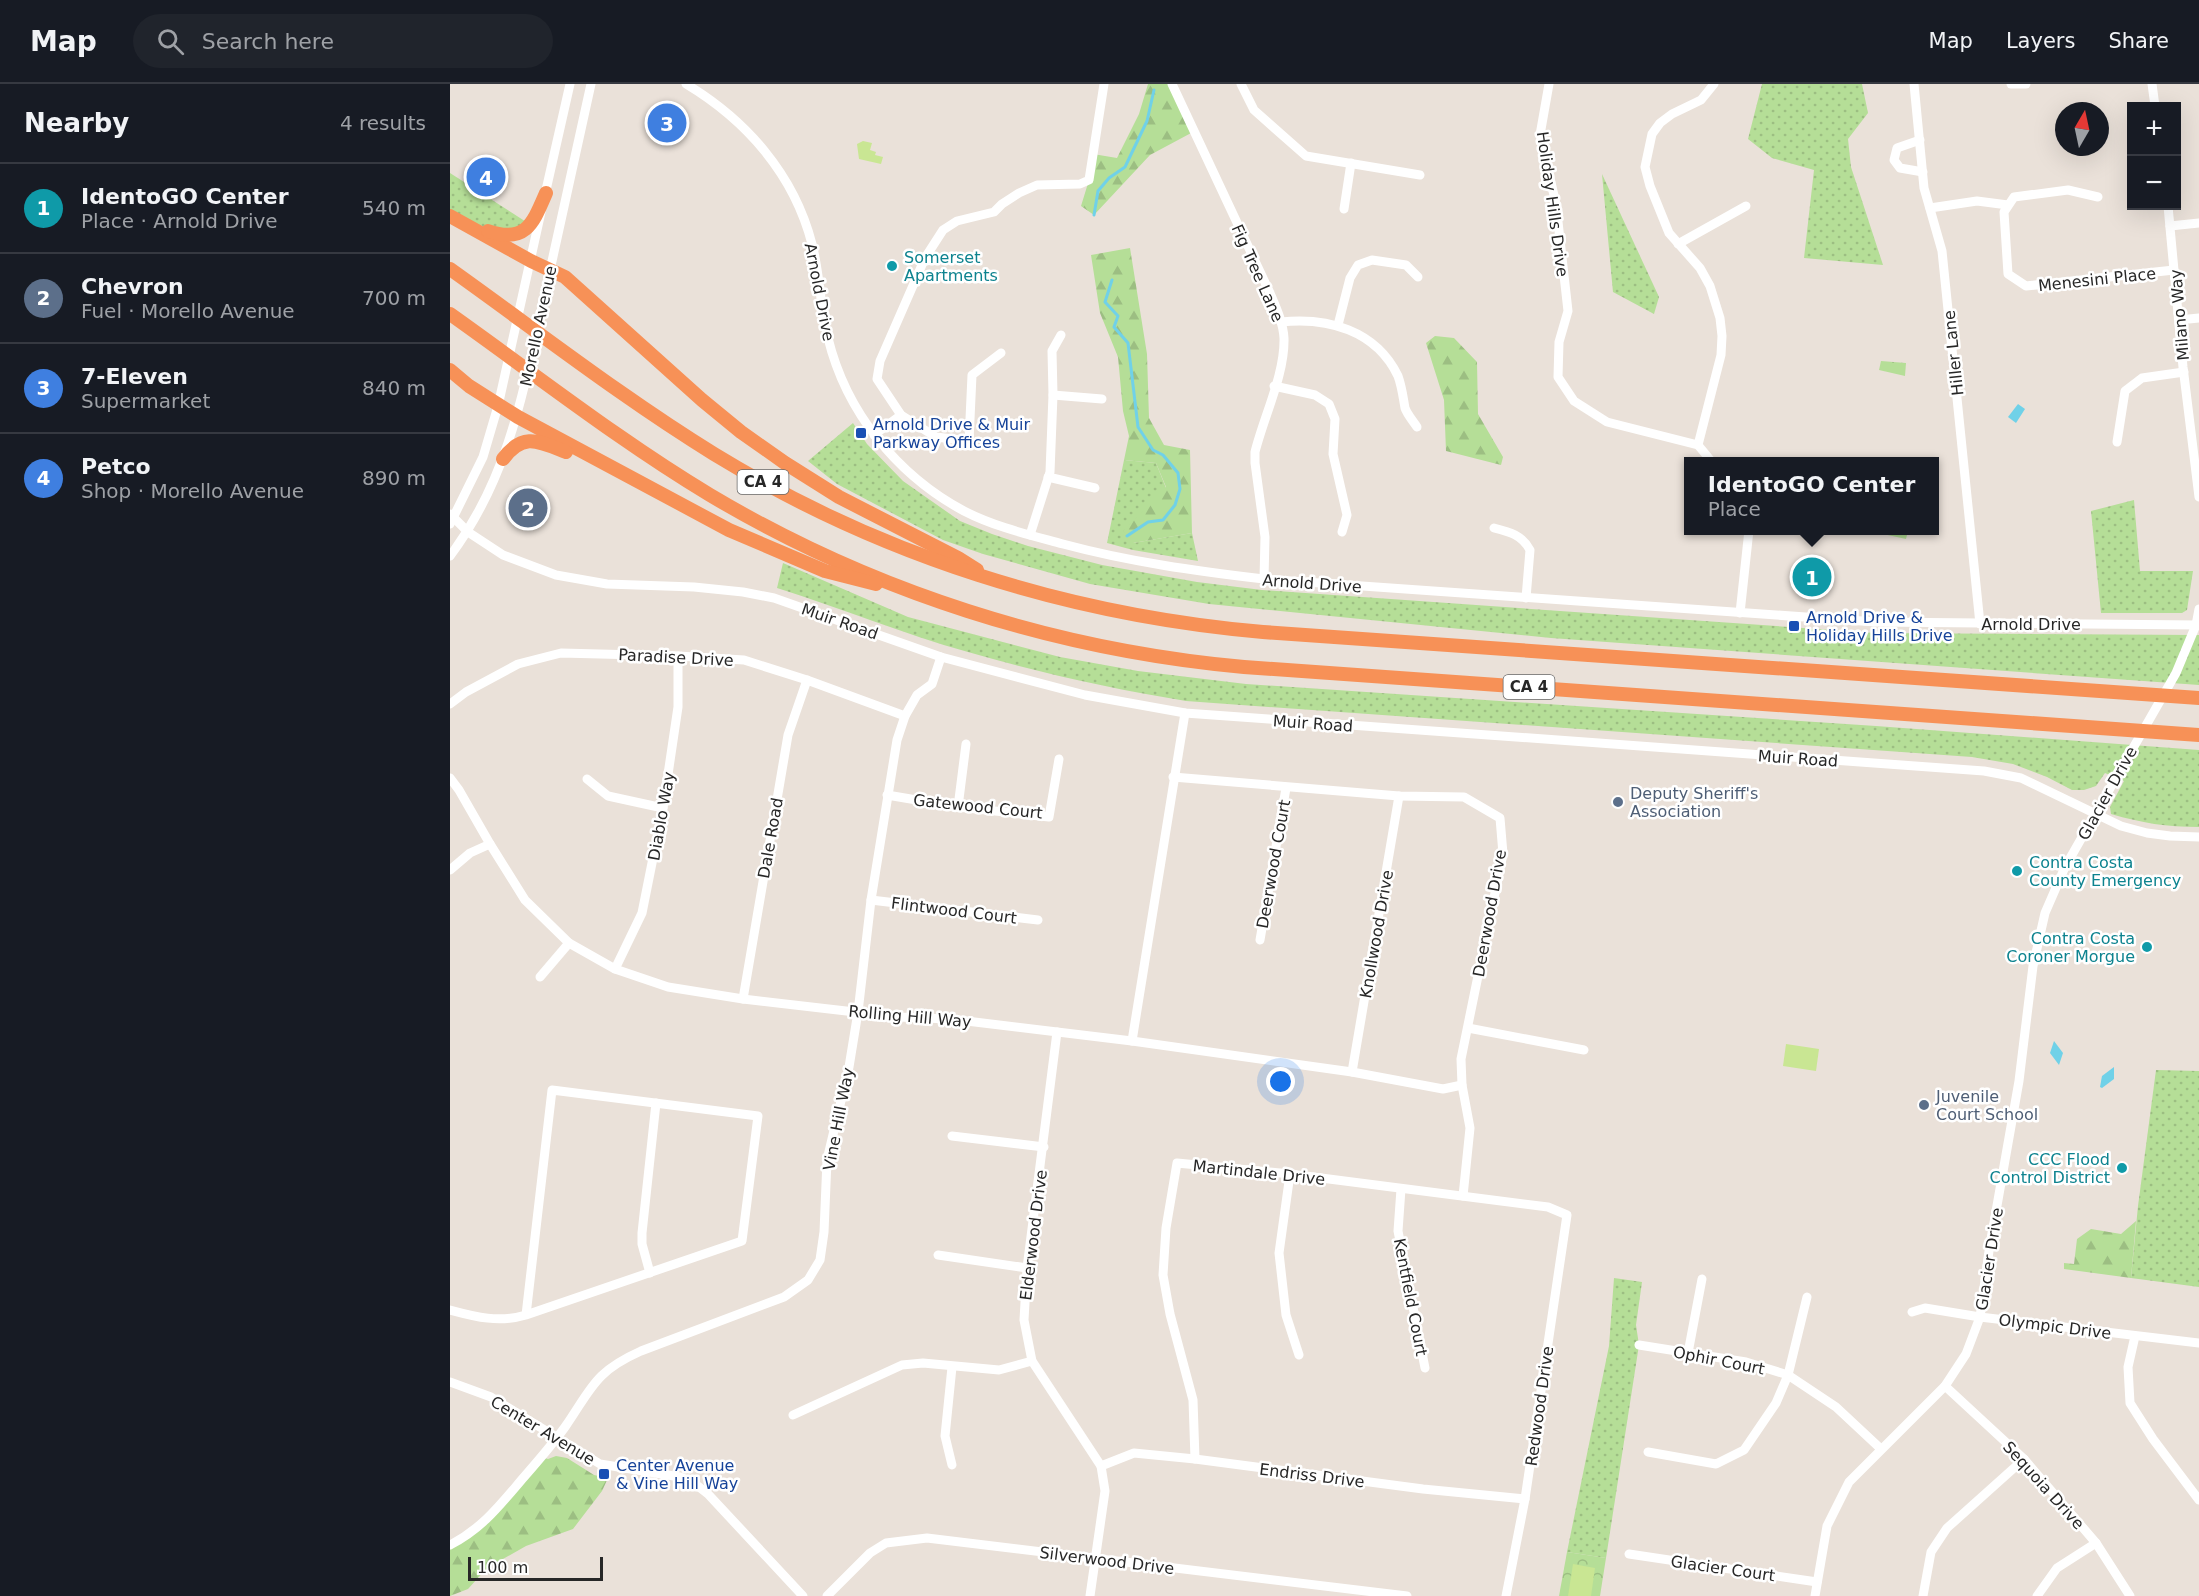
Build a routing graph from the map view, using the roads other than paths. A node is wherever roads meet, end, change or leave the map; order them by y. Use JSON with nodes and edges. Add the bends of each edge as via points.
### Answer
{"nodes":[{"id":1,"x":570,"y":84,"type":"edge"},
{"id":2,"x":591,"y":84,"type":"edge"},
{"id":3,"x":686,"y":84,"type":"edge"},
{"id":4,"x":1104,"y":84,"type":"edge"},
{"id":5,"x":1172,"y":84,"type":"edge"},
{"id":6,"x":1240,"y":84,"type":"edge"},
{"id":7,"x":1549,"y":84,"type":"edge"},
{"id":8,"x":1714,"y":84,"type":"edge"},
{"id":9,"x":1914,"y":84,"type":"edge"},
{"id":10,"x":2010,"y":84,"type":"edge"},
{"id":11,"x":2026,"y":84,"type":"edge"},
{"id":12,"x":2152,"y":84,"type":"edge"},
{"id":13,"x":2154,"y":102,"type":"edge"},
{"id":14,"x":1920,"y":140,"type":"junction"},
{"id":15,"x":1351,"y":163,"type":"junction"},
{"id":16,"x":1923,"y":172,"type":"junction"},
{"id":17,"x":1420,"y":175,"type":"dead end"},
{"id":18,"x":546,"y":193,"type":"junction"},
{"id":19,"x":2098,"y":196,"type":"dead end"},
{"id":20,"x":1746,"y":206,"type":"dead end"},
{"id":21,"x":2008,"y":206,"type":"junction"},
{"id":22,"x":1930,"y":208,"type":"junction"},
{"id":23,"x":1344,"y":209,"type":"dead end"},
{"id":24,"x":2168,"y":210,"type":"edge"},
{"id":25,"x":450,"y":216,"type":"edge"},
{"id":26,"x":2199,"y":223,"type":"edge"},
{"id":27,"x":468,"y":226,"type":"junction"},
{"id":28,"x":2170,"y":226,"type":"junction"},
{"id":29,"x":1678,"y":244,"type":"junction"},
{"id":30,"x":531,"y":261,"type":"junction"},
{"id":31,"x":450,"y":269,"type":"edge"},
{"id":32,"x":550,"y":270,"type":"junction"},
{"id":33,"x":2174,"y":270,"type":"junction"},
{"id":34,"x":1418,"y":277,"type":"dead end"},
{"id":35,"x":450,"y":314,"type":"edge"},
{"id":36,"x":2199,"y":318,"type":"edge"},
{"id":37,"x":2179,"y":320,"type":"junction"},
{"id":38,"x":1281,"y":322,"type":"junction"},
{"id":39,"x":1338,"y":325,"type":"junction"},
{"id":40,"x":1060,"y":335,"type":"dead end"},
{"id":41,"x":1001,"y":353,"type":"dead end"},
{"id":42,"x":450,"y":369,"type":"edge"},
{"id":43,"x":2184,"y":372,"type":"junction"},
{"id":44,"x":1274,"y":386,"type":"junction"},
{"id":45,"x":1053,"y":395,"type":"junction"},
{"id":46,"x":1102,"y":399,"type":"dead end"},
{"id":47,"x":498,"y":405,"type":"junction"},
{"id":48,"x":901,"y":415,"type":"junction"},
{"id":49,"x":518,"y":417,"type":"junction"},
{"id":50,"x":2195,"y":424,"type":"edge"},
{"id":51,"x":1417,"y":427,"type":"dead end"},
{"id":52,"x":874,"y":435,"type":"junction"},
{"id":53,"x":2117,"y":442,"type":"dead end"},
{"id":54,"x":1698,"y":445,"type":"junction"},
{"id":55,"x":1708,"y":457,"type":"edge"},
{"id":56,"x":592,"y":458,"type":"junction"},
{"id":57,"x":503,"y":459,"type":"junction"},
{"id":58,"x":1048,"y":477,"type":"junction"},
{"id":59,"x":1095,"y":488,"type":"dead end"},
{"id":60,"x":2199,"y":497,"type":"edge"},
{"id":61,"x":451,"y":519,"type":"edge"},
{"id":62,"x":1494,"y":528,"type":"dead end"},
{"id":63,"x":468,"y":532,"type":"junction"},
{"id":64,"x":1342,"y":532,"type":"dead end"},
{"id":65,"x":1030,"y":535,"type":"junction"},
{"id":66,"x":1749,"y":535,"type":"edge"},
{"id":67,"x":450,"y":556,"type":"edge"},
{"id":68,"x":1264,"y":579,"type":"junction"},
{"id":69,"x":991,"y":580,"type":"junction"},
{"id":70,"x":899,"y":587,"type":"junction"},
{"id":71,"x":1526,"y":598,"type":"junction"},
{"id":72,"x":2199,"y":609,"type":"edge"},
{"id":73,"x":1740,"y":613,"type":"junction"},
{"id":74,"x":1980,"y":624,"type":"junction"},
{"id":75,"x":2197,"y":625,"type":"edge"},
{"id":76,"x":678,"y":656,"type":"junction"},
{"id":77,"x":941,"y":657,"type":"junction"},
{"id":78,"x":807,"y":680,"type":"junction"},
{"id":79,"x":2199,"y":698,"type":"edge"},
{"id":80,"x":450,"y":704,"type":"edge"},
{"id":81,"x":1185,"y":713,"type":"junction"},
{"id":82,"x":905,"y":716,"type":"junction"},
{"id":83,"x":2199,"y":735,"type":"edge"},
{"id":84,"x":966,"y":744,"type":"dead end"},
{"id":85,"x":1059,"y":759,"type":"dead end"},
{"id":86,"x":1173,"y":777,"type":"junction"},
{"id":87,"x":450,"y":778,"type":"edge"},
{"id":88,"x":587,"y":779,"type":"dead end"},
{"id":89,"x":1286,"y":788,"type":"junction"},
{"id":90,"x":887,"y":795,"type":"junction"},
{"id":91,"x":1399,"y":796,"type":"junction"},
{"id":92,"x":958,"y":807,"type":"junction"},
{"id":93,"x":663,"y":808,"type":"junction"},
{"id":94,"x":2096,"y":815,"type":"junction"},
{"id":95,"x":2199,"y":837,"type":"edge"},
{"id":96,"x":490,"y":844,"type":"junction"},
{"id":97,"x":450,"y":870,"type":"edge"},
{"id":98,"x":871,"y":900,"type":"junction"},
{"id":99,"x":1038,"y":920,"type":"dead end"},
{"id":100,"x":1260,"y":940,"type":"dead end"},
{"id":101,"x":569,"y":943,"type":"junction"},
{"id":102,"x":615,"y":969,"type":"junction"},
{"id":103,"x":540,"y":976,"type":"dead end"},
{"id":104,"x":743,"y":999,"type":"junction"},
{"id":105,"x":858,"y":1012,"type":"junction"},
{"id":106,"x":1468,"y":1028,"type":"junction"},
{"id":107,"x":1057,"y":1032,"type":"junction"},
{"id":108,"x":1132,"y":1041,"type":"junction"},
{"id":109,"x":1584,"y":1050,"type":"dead end"},
{"id":110,"x":1352,"y":1072,"type":"junction"},
{"id":111,"x":1462,"y":1085,"type":"junction"},
{"id":112,"x":656,"y":1103,"type":"junction"},
{"id":113,"x":951,"y":1136,"type":"dead end"},
{"id":114,"x":1044,"y":1147,"type":"junction"},
{"id":115,"x":1290,"y":1174,"type":"junction"},
{"id":116,"x":1401,"y":1189,"type":"junction"},
{"id":117,"x":1463,"y":1196,"type":"junction"},
{"id":118,"x":1567,"y":1215,"type":"joint"},
{"id":119,"x":938,"y":1255,"type":"dead end"},
{"id":120,"x":1027,"y":1268,"type":"junction"},
{"id":121,"x":650,"y":1272,"type":"junction"},
{"id":122,"x":1702,"y":1279,"type":"dead end"},
{"id":123,"x":1807,"y":1297,"type":"dead end"},
{"id":124,"x":450,"y":1310,"type":"edge"},
{"id":125,"x":1912,"y":1312,"type":"dead end"},
{"id":126,"x":526,"y":1315,"type":"junction"},
{"id":127,"x":1980,"y":1317,"type":"junction"},
{"id":128,"x":2135,"y":1336,"type":"junction"},
{"id":129,"x":2199,"y":1344,"type":"edge"},
{"id":130,"x":1639,"y":1345,"type":"dead end"},
{"id":131,"x":1688,"y":1353,"type":"junction"},
{"id":132,"x":1299,"y":1355,"type":"dead end"},
{"id":133,"x":1032,"y":1361,"type":"junction"},
{"id":134,"x":952,"y":1367,"type":"junction"},
{"id":135,"x":1425,"y":1368,"type":"dead end"},
{"id":136,"x":1788,"y":1375,"type":"junction"},
{"id":137,"x":450,"y":1382,"type":"edge"},
{"id":138,"x":1945,"y":1386,"type":"junction"},
{"id":139,"x":793,"y":1415,"type":"dead end"},
{"id":140,"x":557,"y":1438,"type":"junction"},
{"id":141,"x":1881,"y":1449,"type":"junction"},
{"id":142,"x":1648,"y":1452,"type":"dead end"},
{"id":143,"x":1195,"y":1459,"type":"junction"},
{"id":144,"x":2024,"y":1459,"type":"junction"},
{"id":145,"x":952,"y":1465,"type":"dead end"},
{"id":146,"x":1101,"y":1466,"type":"junction"},
{"id":147,"x":1525,"y":1499,"type":"junction"},
{"id":148,"x":2199,"y":1500,"type":"edge"},
{"id":149,"x":2096,"y":1542,"type":"junction"},
{"id":150,"x":450,"y":1545,"type":"edge"},
{"id":151,"x":1629,"y":1554,"type":"dead end"},
{"id":152,"x":1095,"y":1558,"type":"junction"},
{"id":153,"x":1817,"y":1582,"type":"junction"},
{"id":154,"x":803,"y":1596,"type":"edge"},
{"id":155,"x":827,"y":1596,"type":"edge"},
{"id":156,"x":1090,"y":1596,"type":"edge"},
{"id":157,"x":1407,"y":1596,"type":"edge"},
{"id":158,"x":1506,"y":1596,"type":"edge"},
{"id":159,"x":1815,"y":1596,"type":"edge"},
{"id":160,"x":1923,"y":1596,"type":"edge"},
{"id":161,"x":2037,"y":1596,"type":"edge"},
{"id":162,"x":2130,"y":1596,"type":"edge"}],
"edges":[{"from":1,"to":18,"type":"street","name":"Morello Avenue"},
{"from":2,"to":32,"type":"street","name":"Morello Avenue"},
{"from":3,"to":52,"type":"street","name":"Arnold Drive","via":[[751,135],[789,186],[812,243],[836,364]]},
{"from":4,"to":48,"type":"street","via":[[1089,180],[1080,184],[1037,185],[994,212],[957,221],[943,230],[925,258],[880,361],[878,380]]},
{"from":5,"to":38,"type":"street","name":"Fig Tree Lane"},
{"from":6,"to":15,"type":"street","via":[[1254,110],[1306,156]]},
{"from":7,"to":54,"type":"street","name":"Holiday Hills Drive","via":[[1540,135],[1556,204],[1568,311],[1559,342],[1558,377],[1574,401],[1607,422]]},
{"from":8,"to":29,"type":"street","via":[[1701,100],[1672,114],[1652,134],[1645,167],[1669,233]]},
{"from":9,"to":14,"type":"street","name":"Hiller Lane"},
{"from":10,"to":11,"type":"street"},
{"from":12,"to":13,"type":"street"},
{"from":14,"to":16,"type":"street","name":"Hiller Lane"},
{"from":14,"to":16,"type":"street","via":[[1897,148],[1894,160],[1900,168]]},
{"from":15,"to":17,"type":"street"},
{"from":15,"to":23,"type":"street"},
{"from":16,"to":22,"type":"street","name":"Hiller Lane"},
{"from":18,"to":27,"type":"highway","via":[[531,225],[523,231],[499,235]]},
{"from":18,"to":30,"type":"street","name":"Morello Avenue"},
{"from":19,"to":21,"type":"street","via":[[2068,190],[2014,196]]},
{"from":20,"to":29,"type":"street"},
{"from":21,"to":22,"type":"street","via":[[1977,201]]},
{"from":21,"to":33,"type":"street","name":"Menesini Place","via":[[2004,212],[2008,274],[2026,286]]},
{"from":22,"to":74,"type":"street","name":"Hiller Lane","via":[[1942,251]]},
{"from":24,"to":28,"type":"street","name":"Milano Way"},
{"from":25,"to":27,"type":"highway"},
{"from":26,"to":28,"type":"street"},
{"from":27,"to":30,"type":"highway"},
{"from":28,"to":33,"type":"street","name":"Milano Way"},
{"from":29,"to":54,"type":"street","via":[[1710,286],[1722,327],[1721,355]]},
{"from":30,"to":32,"type":"highway"},
{"from":30,"to":47,"type":"street","name":"Morello Avenue"},
{"from":31,"to":69,"type":"highway","number":"CA 4","via":[[678,430],[765,483],[870,535]]},
{"from":32,"to":49,"type":"street","name":"Morello Avenue"},
{"from":32,"to":69,"type":"highway","via":[[565,277],[695,395],[765,449],[839,497],[958,558]]},
{"from":33,"to":37,"type":"street","name":"Milano Way"},
{"from":34,"to":39,"type":"street","via":[[1406,265],[1372,260],[1358,265],[1350,278]]},
{"from":35,"to":70,"type":"highway","number":"CA 4","via":[[642,451],[711,495],[804,545]]},
{"from":36,"to":37,"type":"street"},
{"from":37,"to":43,"type":"street","name":"Milano Way"},
{"from":38,"to":39,"type":"street","via":[[1306,319]]},
{"from":38,"to":44,"type":"street","name":"Fig Tree Lane","via":[[1283,355]]},
{"from":39,"to":51,"type":"street","via":[[1382,353],[1397,374],[1406,410]]},
{"from":40,"to":45,"type":"street","via":[[1052,351]]},
{"from":41,"to":48,"type":"street","via":[[972,375],[969,441],[936,437]]},
{"from":42,"to":47,"type":"highway"},
{"from":43,"to":50,"type":"street","name":"Milano Way"},
{"from":43,"to":53,"type":"street","via":[[2142,378],[2125,391]]},
{"from":44,"to":64,"type":"street","via":[[1315,395],[1329,404],[1335,419],[1333,454],[1347,515]]},
{"from":44,"to":68,"type":"street","name":"Fig Tree Lane","via":[[1255,463],[1265,537]]},
{"from":45,"to":46,"type":"street"},
{"from":45,"to":58,"type":"street"},
{"from":47,"to":49,"type":"highway"},
{"from":47,"to":61,"type":"street","name":"Morello Avenue","via":[[483,457]]},
{"from":48,"to":52,"type":"street"},
{"from":49,"to":56,"type":"highway"},
{"from":49,"to":57,"type":"street","name":"Morello Avenue"},
{"from":50,"to":60,"type":"street","name":"Milano Way"},
{"from":52,"to":65,"type":"street","name":"Arnold Drive","via":[[935,493],[994,524]]},
{"from":54,"to":55,"type":"street"},
{"from":56,"to":57,"type":"highway","via":[[545,443],[523,442],[513,446]]},
{"from":56,"to":70,"type":"highway","via":[[785,555],[844,578]]},
{"from":57,"to":63,"type":"street","name":"Morello Avenue"},
{"from":58,"to":59,"type":"street"},
{"from":58,"to":65,"type":"street"},
{"from":61,"to":63,"type":"street","name":"Muir Road"},
{"from":62,"to":71,"type":"street","via":[[1520,537],[1530,550]]},
{"from":63,"to":67,"type":"street","name":"Morello Avenue"},
{"from":63,"to":77,"type":"street","name":"Muir Road","via":[[503,555],[556,575],[595,583],[694,587],[774,598]]},
{"from":65,"to":68,"type":"street","name":"Arnold Drive","via":[[1143,563]]},
{"from":66,"to":73,"type":"street"},
{"from":68,"to":71,"type":"street","name":"Arnold Drive"},
{"from":69,"to":79,"type":"highway","number":"CA 4","via":[[1119,612],[1242,630]]},
{"from":70,"to":83,"type":"highway","number":"CA 4","via":[[1038,632],[1119,650],[1213,664]]},
{"from":71,"to":73,"type":"street","name":"Arnold Drive"},
{"from":72,"to":75,"type":"street"},
{"from":73,"to":74,"type":"street","name":"Arnold Drive"},
{"from":74,"to":75,"type":"street","name":"Arnold Drive"},
{"from":75,"to":94,"type":"street","name":"Glacier Drive"},
{"from":76,"to":78,"type":"street","name":"Paradise Drive","via":[[744,660]]},
{"from":76,"to":80,"type":"street","name":"Paradise Drive","via":[[561,653],[518,664]]},
{"from":76,"to":93,"type":"street","name":"Diablo Way","via":[[678,707]]},
{"from":77,"to":81,"type":"street","name":"Muir Road","via":[[1085,695]]},
{"from":77,"to":82,"type":"street","name":"Vine Hill Way","via":[[932,684],[917,695]]},
{"from":78,"to":82,"type":"street","name":"Paradise Drive"},
{"from":78,"to":104,"type":"street","name":"Dale Road","via":[[788,735]]},
{"from":81,"to":86,"type":"street"},
{"from":81,"to":94,"type":"street","name":"Muir Road","via":[[1984,771],[2021,778]]},
{"from":82,"to":90,"type":"street","name":"Vine Hill Way"},
{"from":84,"to":92,"type":"street"},
{"from":85,"to":92,"type":"street","name":"Gatewood Court","via":[[1049,817]]},
{"from":86,"to":89,"type":"street","name":"Deerwood Drive"},
{"from":86,"to":108,"type":"street"},
{"from":87,"to":96,"type":"street","name":"Rolling Hill Way"},
{"from":88,"to":93,"type":"street","via":[[608,796]]},
{"from":89,"to":91,"type":"street","name":"Deerwood Drive"},
{"from":89,"to":100,"type":"street","name":"Deerwood Court"},
{"from":90,"to":92,"type":"street","name":"Gatewood Court"},
{"from":90,"to":98,"type":"street","name":"Vine Hill Way"},
{"from":91,"to":106,"type":"street","name":"Deerwood Drive","via":[[1464,797],[1500,818],[1503,854]]},
{"from":91,"to":110,"type":"street","name":"Knollwood Drive"},
{"from":93,"to":102,"type":"street","name":"Diablo Way","via":[[642,912]]},
{"from":94,"to":95,"type":"street","name":"Muir Road","via":[[2146,833]]},
{"from":94,"to":127,"type":"street","name":"Glacier Drive","via":[[2058,883],[2038,938]]},
{"from":96,"to":97,"type":"street","via":[[470,853]]},
{"from":96,"to":101,"type":"street","name":"Rolling Hill Way","via":[[525,900]]},
{"from":98,"to":99,"type":"street","name":"Flintwood Court"},
{"from":98,"to":105,"type":"street","name":"Vine Hill Way"},
{"from":101,"to":102,"type":"street","name":"Rolling Hill Way"},
{"from":101,"to":103,"type":"street"},
{"from":102,"to":104,"type":"street","name":"Rolling Hill Way","via":[[668,987]]},
{"from":104,"to":105,"type":"street","name":"Rolling Hill Way"},
{"from":105,"to":107,"type":"street","name":"Rolling Hill Way"},
{"from":105,"to":140,"type":"street","name":"Vine Hill Way","via":[[827,1160],[820,1260],[807,1280],[784,1298],[619,1361],[593,1383]]},
{"from":106,"to":109,"type":"street"},
{"from":106,"to":111,"type":"street","name":"Deerwood Drive","via":[[1461,1059]]},
{"from":107,"to":108,"type":"street","name":"Rolling Hill Way"},
{"from":107,"to":114,"type":"street","name":"Elderwood Drive"},
{"from":108,"to":110,"type":"street","name":"Rolling Hill Way"},
{"from":110,"to":111,"type":"street","name":"Rolling Hill Way","via":[[1443,1089]]},
{"from":111,"to":117,"type":"street","name":"Deerwood Drive","via":[[1470,1128]]},
{"from":112,"to":121,"type":"street","via":[[642,1233]]},
{"from":112,"to":121,"type":"street","via":[[758,1116],[742,1241]]},
{"from":112,"to":126,"type":"street","via":[[552,1090]]},
{"from":113,"to":114,"type":"street"},
{"from":114,"to":120,"type":"street","name":"Elderwood Drive"},
{"from":115,"to":116,"type":"street","name":"Martindale Drive"},
{"from":115,"to":132,"type":"street","via":[[1279,1253],[1286,1315]]},
{"from":115,"to":143,"type":"street","name":"Martindale Drive","via":[[1177,1163],[1163,1275],[1193,1400]]},
{"from":116,"to":117,"type":"street","name":"Martindale Drive"},
{"from":116,"to":135,"type":"street","name":"Kentfield Court","via":[[1398,1231]]},
{"from":117,"to":118,"type":"street","name":"Martindale Drive","via":[[1548,1207]]},
{"from":118,"to":147,"type":"street","name":"Redwood Drive"},
{"from":119,"to":120,"type":"street"},
{"from":120,"to":133,"type":"street","name":"Elderwood Drive","via":[[1024,1320]]},
{"from":121,"to":126,"type":"street"},
{"from":122,"to":131,"type":"street"},
{"from":123,"to":136,"type":"street"},
{"from":124,"to":126,"type":"street","via":[[490,1320]]},
{"from":125,"to":127,"type":"street","name":"Olympic Drive","via":[[1924,1308]]},
{"from":127,"to":128,"type":"street","name":"Olympic Drive"},
{"from":127,"to":138,"type":"street","name":"Glacier Drive","via":[[1966,1354]]},
{"from":128,"to":129,"type":"street","name":"Olympic Drive"},
{"from":128,"to":148,"type":"street","via":[[2128,1367],[2130,1403]]},
{"from":130,"to":131,"type":"street","name":"Ophir Court"},
{"from":131,"to":136,"type":"street","name":"Ophir Court","via":[[1746,1362]]},
{"from":133,"to":134,"type":"street","via":[[999,1370]]},
{"from":133,"to":146,"type":"street","name":"Elderwood Drive"},
{"from":134,"to":139,"type":"street","via":[[902,1365]]},
{"from":134,"to":145,"type":"street","via":[[945,1436]]},
{"from":136,"to":141,"type":"street","name":"Ophir Court","via":[[1836,1407]]},
{"from":136,"to":142,"type":"street","via":[[1776,1403],[1744,1450],[1716,1464]]},
{"from":137,"to":140,"type":"street","name":"Center Avenue","via":[[491,1397]]},
{"from":138,"to":141,"type":"street","name":"Glacier Drive"},
{"from":138,"to":144,"type":"street","name":"Sequoia Drive"},
{"from":140,"to":150,"type":"street","name":"Vine Hill Way","via":[[487,1520]]},
{"from":140,"to":154,"type":"street","name":"Center Avenue","via":[[600,1464],[663,1473],[694,1483]]},
{"from":141,"to":153,"type":"street","name":"Glacier Drive","via":[[1849,1482],[1827,1526]]},
{"from":143,"to":146,"type":"street","name":"Endriss Drive","via":[[1134,1453]]},
{"from":143,"to":147,"type":"street","name":"Endriss Drive"},
{"from":144,"to":149,"type":"street","name":"Sequoia Drive"},
{"from":144,"to":160,"type":"street","via":[[1947,1528],[1931,1552]]},
{"from":146,"to":152,"type":"street","name":"Elderwood Drive","via":[[1105,1491]]},
{"from":147,"to":158,"type":"street","name":"Redwood Drive"},
{"from":149,"to":161,"type":"street","via":[[2057,1569]]},
{"from":149,"to":162,"type":"street","name":"Sequoia Drive"},
{"from":151,"to":153,"type":"street","name":"Glacier Court"},
{"from":152,"to":155,"type":"street","name":"Silverwood Drive","via":[[927,1538],[886,1543],[870,1553]]},
{"from":152,"to":156,"type":"street","name":"Elderwood Drive"},
{"from":152,"to":157,"type":"street","name":"Silverwood Drive"},
{"from":153,"to":159,"type":"street","name":"Glacier Drive"}]}
